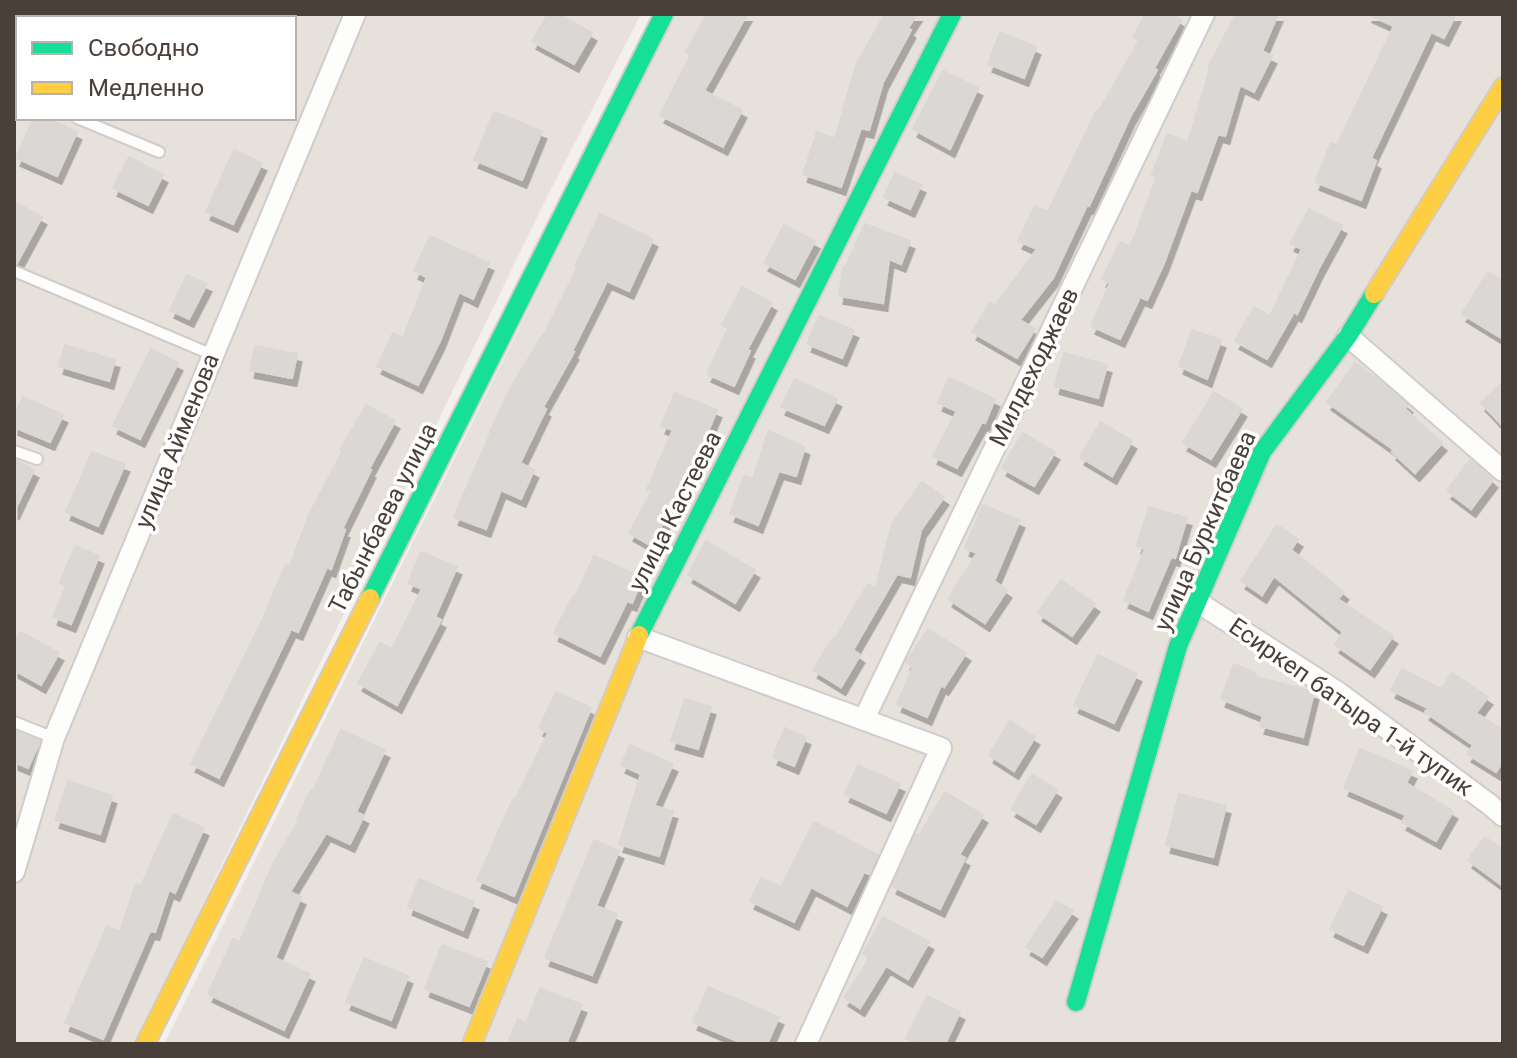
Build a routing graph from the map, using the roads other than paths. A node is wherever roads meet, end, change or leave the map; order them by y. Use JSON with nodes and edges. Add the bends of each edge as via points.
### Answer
{"nodes":[{"id":1,"x":355,"y":14,"type":"edge"},
{"id":2,"x":664,"y":14,"type":"edge"},
{"id":3,"x":952,"y":14,"type":"edge"},
{"id":4,"x":1204,"y":14,"type":"edge"},
{"id":5,"x":1502,"y":90,"type":"edge"},
{"id":6,"x":82,"y":120,"type":"edge"},
{"id":7,"x":159,"y":152,"type":"dead end"},
{"id":8,"x":14,"y":271,"type":"edge"},
{"id":9,"x":1348,"y":336,"type":"junction"},
{"id":10,"x":213,"y":355,"type":"junction"},
{"id":11,"x":14,"y":451,"type":"edge"},
{"id":12,"x":37,"y":459,"type":"dead end"},
{"id":13,"x":1503,"y":471,"type":"edge"},
{"id":14,"x":1196,"y":601,"type":"junction"},
{"id":15,"x":638,"y":637,"type":"junction"},
{"id":16,"x":864,"y":719,"type":"junction"},
{"id":17,"x":14,"y":722,"type":"edge"},
{"id":18,"x":54,"y":738,"type":"junction"},
{"id":19,"x":1503,"y":816,"type":"edge"},
{"id":20,"x":14,"y":872,"type":"edge"},
{"id":21,"x":1076,"y":1002,"type":"dead end"},
{"id":22,"x":145,"y":1044,"type":"edge"},
{"id":23,"x":472,"y":1044,"type":"edge"},
{"id":24,"x":806,"y":1044,"type":"edge"}],
"edges":[{"from":1,"to":10,"type":"street","name":"улица Айменова"},
{"from":2,"to":22,"type":"street","name":"Табынбаева улица"},
{"from":3,"to":15,"type":"street","name":"улица Кастеева"},
{"from":4,"to":16,"type":"street","name":"Милдеходжаев"},
{"from":5,"to":9,"type":"street","name":"улица Буркитбаева"},
{"from":6,"to":7,"type":"lane"},
{"from":8,"to":10,"type":"lane"},
{"from":9,"to":13,"type":"street"},
{"from":9,"to":14,"type":"street","name":"улица Буркитбаева","via":[[1262,452]]},
{"from":10,"to":18,"type":"street","name":"улица Айменова"},
{"from":11,"to":12,"type":"lane"},
{"from":14,"to":19,"type":"street","name":"Есиркеп батыра 1-й тупик","via":[[1339,693]]},
{"from":14,"to":21,"type":"street","name":"улица Буркитбаева","via":[[1178,646]]},
{"from":15,"to":16,"type":"street"},
{"from":15,"to":23,"type":"street","name":"улица Кастеева"},
{"from":16,"to":24,"type":"street","via":[[941,748]]},
{"from":17,"to":18,"type":"lane"},
{"from":18,"to":20,"type":"street","name":"улица Айменова"}]}
